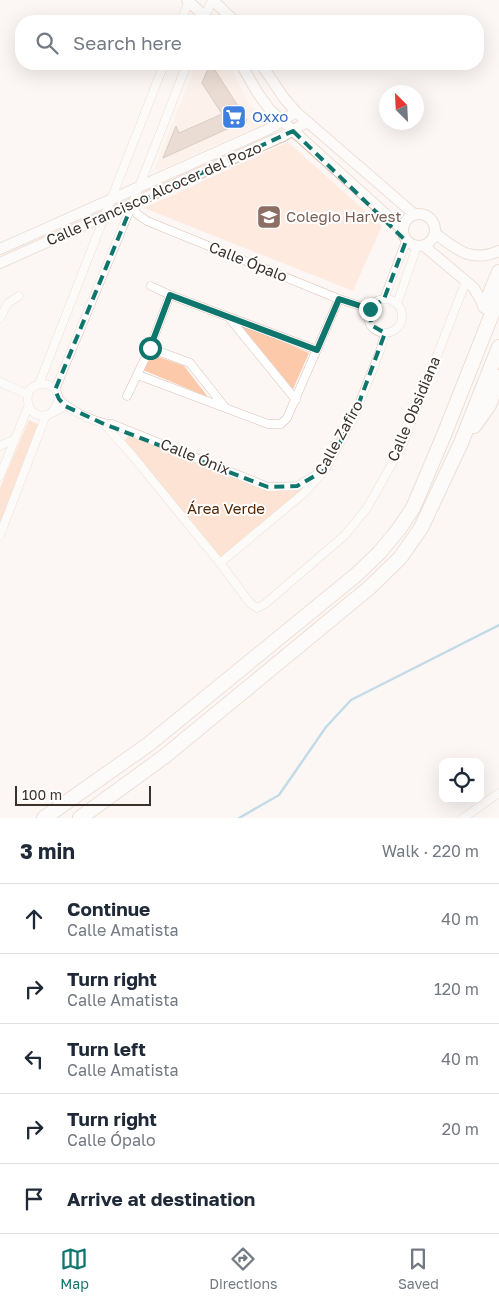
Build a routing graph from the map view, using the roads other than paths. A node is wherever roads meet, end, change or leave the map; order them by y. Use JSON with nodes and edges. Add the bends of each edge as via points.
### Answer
{"nodes":[{"id":1,"x":213,"y":0,"type":"edge"},
{"id":2,"x":188,"y":1,"type":"edge"},
{"id":3,"x":183,"y":15,"type":"edge"},
{"id":4,"x":202,"y":15,"type":"edge"},
{"id":5,"x":207,"y":15,"type":"edge"},
{"id":6,"x":228,"y":15,"type":"edge"},
{"id":7,"x":162,"y":70,"type":"edge"},
{"id":8,"x":185,"y":70,"type":"edge"},
{"id":9,"x":245,"y":70,"type":"edge"},
{"id":10,"x":266,"y":70,"type":"edge"},
{"id":11,"x":296,"y":112,"type":"junction"},
{"id":12,"x":282,"y":122,"type":"junction"},
{"id":13,"x":307,"y":122,"type":"junction"},
{"id":14,"x":293,"y":131,"type":"junction"},
{"id":15,"x":140,"y":187,"type":"junction"},
{"id":16,"x":110,"y":200,"type":"junction"},
{"id":17,"x":132,"y":205,"type":"junction"},
{"id":18,"x":414,"y":214,"type":"junction"},
{"id":19,"x":103,"y":218,"type":"junction"},
{"id":20,"x":402,"y":229,"type":"junction"},
{"id":21,"x":435,"y":233,"type":"junction"},
{"id":22,"x":406,"y":241,"type":"junction"},
{"id":23,"x":421,"y":246,"type":"junction"},
{"id":24,"x":0,"y":249,"type":"edge"},
{"id":25,"x":499,"y":251,"type":"edge"},
{"id":26,"x":0,"y":263,"type":"edge"},
{"id":27,"x":499,"y":272,"type":"edge"},
{"id":28,"x":466,"y":281,"type":"junction"},
{"id":29,"x":151,"y":286,"type":"dead end"},
{"id":30,"x":170,"y":295,"type":"junction"},
{"id":31,"x":19,"y":296,"type":"dead end"},
{"id":32,"x":499,"y":296,"type":"edge"},
{"id":33,"x":339,"y":299,"type":"junction"},
{"id":34,"x":384,"y":300,"type":"junction"},
{"id":35,"x":397,"y":304,"type":"junction"},
{"id":36,"x":484,"y":308,"type":"junction"},
{"id":37,"x":370,"y":309,"type":"junction"},
{"id":38,"x":229,"y":317,"type":"junction"},
{"id":39,"x":0,"y":318,"type":"edge"},
{"id":40,"x":385,"y":333,"type":"junction"},
{"id":41,"x":499,"y":347,"type":"edge"},
{"id":42,"x":150,"y":348,"type":"junction"},
{"id":43,"x":317,"y":350,"type":"junction"},
{"id":44,"x":138,"y":375,"type":"junction"},
{"id":45,"x":499,"y":377,"type":"edge"},
{"id":46,"x":0,"y":382,"type":"edge"},
{"id":47,"x":38,"y":384,"type":"junction"},
{"id":48,"x":55,"y":390,"type":"junction"},
{"id":49,"x":27,"y":394,"type":"junction"},
{"id":50,"x":127,"y":396,"type":"dead end"},
{"id":51,"x":59,"y":399,"type":"junction"},
{"id":52,"x":296,"y":400,"type":"junction"},
{"id":53,"x":65,"y":406,"type":"junction"},
{"id":54,"x":28,"y":407,"type":"junction"},
{"id":55,"x":225,"y":407,"type":"junction"},
{"id":56,"x":50,"y":413,"type":"junction"},
{"id":57,"x":104,"y":424,"type":"junction"},
{"id":58,"x":129,"y":431,"type":"junction"},
{"id":59,"x":444,"y":435,"type":"junction"},
{"id":60,"x":15,"y":439,"type":"junction"},
{"id":61,"x":119,"y":441,"type":"junction"},
{"id":62,"x":461,"y":443,"type":"junction"},
{"id":63,"x":0,"y":446,"type":"edge"},
{"id":64,"x":325,"y":470,"type":"junction"},
{"id":65,"x":0,"y":476,"type":"edge"},
{"id":66,"x":0,"y":535,"type":"edge"},
{"id":67,"x":220,"y":563,"type":"junction"},
{"id":68,"x":499,"y":793,"type":"edge"},
{"id":69,"x":44,"y":818,"type":"edge"},
{"id":70,"x":80,"y":818,"type":"edge"},
{"id":71,"x":463,"y":818,"type":"edge"}],
"edges":[{"from":1,"to":5,"type":"street"},
{"from":1,"to":6,"type":"main road"},
{"from":2,"to":3,"type":"street"},
{"from":2,"to":4,"type":"main road"},
{"from":7,"to":16,"type":"street"},
{"from":8,"to":15,"type":"street"},
{"from":9,"to":12,"type":"main road","via":[[261,98]]},
{"from":10,"to":11,"type":"main road"},
{"from":11,"to":12,"type":"main road","name":"Calle Francisco Alcocer del Pozo"},
{"from":11,"to":13,"type":"main road"},
{"from":12,"to":14,"type":"main road"},
{"from":12,"to":15,"type":"main road","name":"Calle Francisco Alcocer del Pozo"},
{"from":13,"to":14,"type":"main road","name":"Calle Francisco Alcocer del Pozo"},
{"from":13,"to":18,"type":"main road"},
{"from":14,"to":17,"type":"main road","name":"Calle Francisco Alcocer del Pozo"},
{"from":14,"to":20,"type":"main road"},
{"from":15,"to":16,"type":"main road","name":"Calle Francisco Alcocer del Pozo"},
{"from":15,"to":17,"type":"street"},
{"from":16,"to":19,"type":"street"},
{"from":16,"to":24,"type":"main road","name":"Calle Francisco Alcocer del Pozo"},
{"from":17,"to":19,"type":"main road","name":"Calle Francisco Alcocer del Pozo"},
{"from":17,"to":33,"type":"street","name":"Calle Ópalo","via":[[147,222]]},
{"from":17,"to":48,"type":"street"},
{"from":18,"to":20,"type":"main road","via":[[406,219]]},
{"from":18,"to":21,"type":"main road","via":[[430,218]]},
{"from":19,"to":26,"type":"main road","name":"Calle Francisco Alcocer del Pozo"},
{"from":19,"to":47,"type":"street"},
{"from":20,"to":22,"type":"main road"},
{"from":21,"to":23,"type":"main road","via":[[431,241]]},
{"from":21,"to":25,"type":"main road","via":[[456,249],[472,256]]},
{"from":22,"to":23,"type":"main road"},
{"from":22,"to":34,"type":"street"},
{"from":23,"to":28,"type":"main road"},
{"from":23,"to":35,"type":"street"},
{"from":27,"to":36,"type":"highway"},
{"from":28,"to":36,"type":"main road","via":[[474,288]]},
{"from":28,"to":67,"type":"street","name":"Calle Obsidiana","via":[[402,446],[367,508],[345,536],[258,608],[250,603]]},
{"from":29,"to":30,"type":"street"},
{"from":30,"to":38,"type":"street"},
{"from":30,"to":42,"type":"street"},
{"from":31,"to":39,"type":"street","via":[[8,302]]},
{"from":32,"to":59,"type":"highway"},
{"from":33,"to":37,"type":"street","name":"Calle Ópalo"},
{"from":33,"to":43,"type":"street"},
{"from":34,"to":35,"type":"street"},
{"from":34,"to":37,"type":"street","via":[[373,304]]},
{"from":35,"to":40,"type":"street","via":[[402,320],[396,329]]},
{"from":36,"to":59,"type":"highway","via":[[459,379]]},
{"from":37,"to":40,"type":"street","via":[[371,325]]},
{"from":38,"to":43,"type":"street"},
{"from":38,"to":52,"type":"street"},
{"from":40,"to":64,"type":"street","name":"Calle Zafiro","via":[[353,419]]},
{"from":41,"to":62,"type":"highway"},
{"from":42,"to":44,"type":"street"},
{"from":42,"to":55,"type":"street","via":[[190,363]]},
{"from":43,"to":52,"type":"street"},
{"from":44,"to":50,"type":"street"},
{"from":44,"to":55,"type":"street"},
{"from":45,"to":62,"type":"highway","via":[[489,405]]},
{"from":46,"to":49,"type":"street"},
{"from":47,"to":48,"type":"street","via":[[48,384]]},
{"from":47,"to":49,"type":"street"},
{"from":48,"to":51,"type":"street"},
{"from":49,"to":54,"type":"street"},
{"from":51,"to":53,"type":"street","name":"Calle Ónix"},
{"from":51,"to":56,"type":"street"},
{"from":52,"to":55,"type":"street","via":[[281,424],[268,424]]},
{"from":53,"to":56,"type":"street"},
{"from":53,"to":57,"type":"street","name":"Calle Ónix"},
{"from":54,"to":56,"type":"street","via":[[36,414]]},
{"from":54,"to":60,"type":"street"},
{"from":56,"to":66,"type":"street"},
{"from":57,"to":58,"type":"street","name":"Calle Ónix"},
{"from":57,"to":61,"type":"street"},
{"from":58,"to":61,"type":"street","via":[[122,432]]},
{"from":58,"to":64,"type":"street","name":"Calle Ónix","via":[[268,487],[297,486]]},
{"from":59,"to":69,"type":"highway","via":[[413,508],[394,535],[356,575],[149,744]]},
{"from":60,"to":63,"type":"street"},
{"from":60,"to":65,"type":"street"},
{"from":61,"to":67,"type":"street"},
{"from":62,"to":70,"type":"highway","via":[[421,528],[400,558],[369,588],[172,750]]},
{"from":64,"to":67,"type":"street","name":"Calle Zafiro","via":[[304,493]]},
{"from":68,"to":71,"type":"street"}]}
